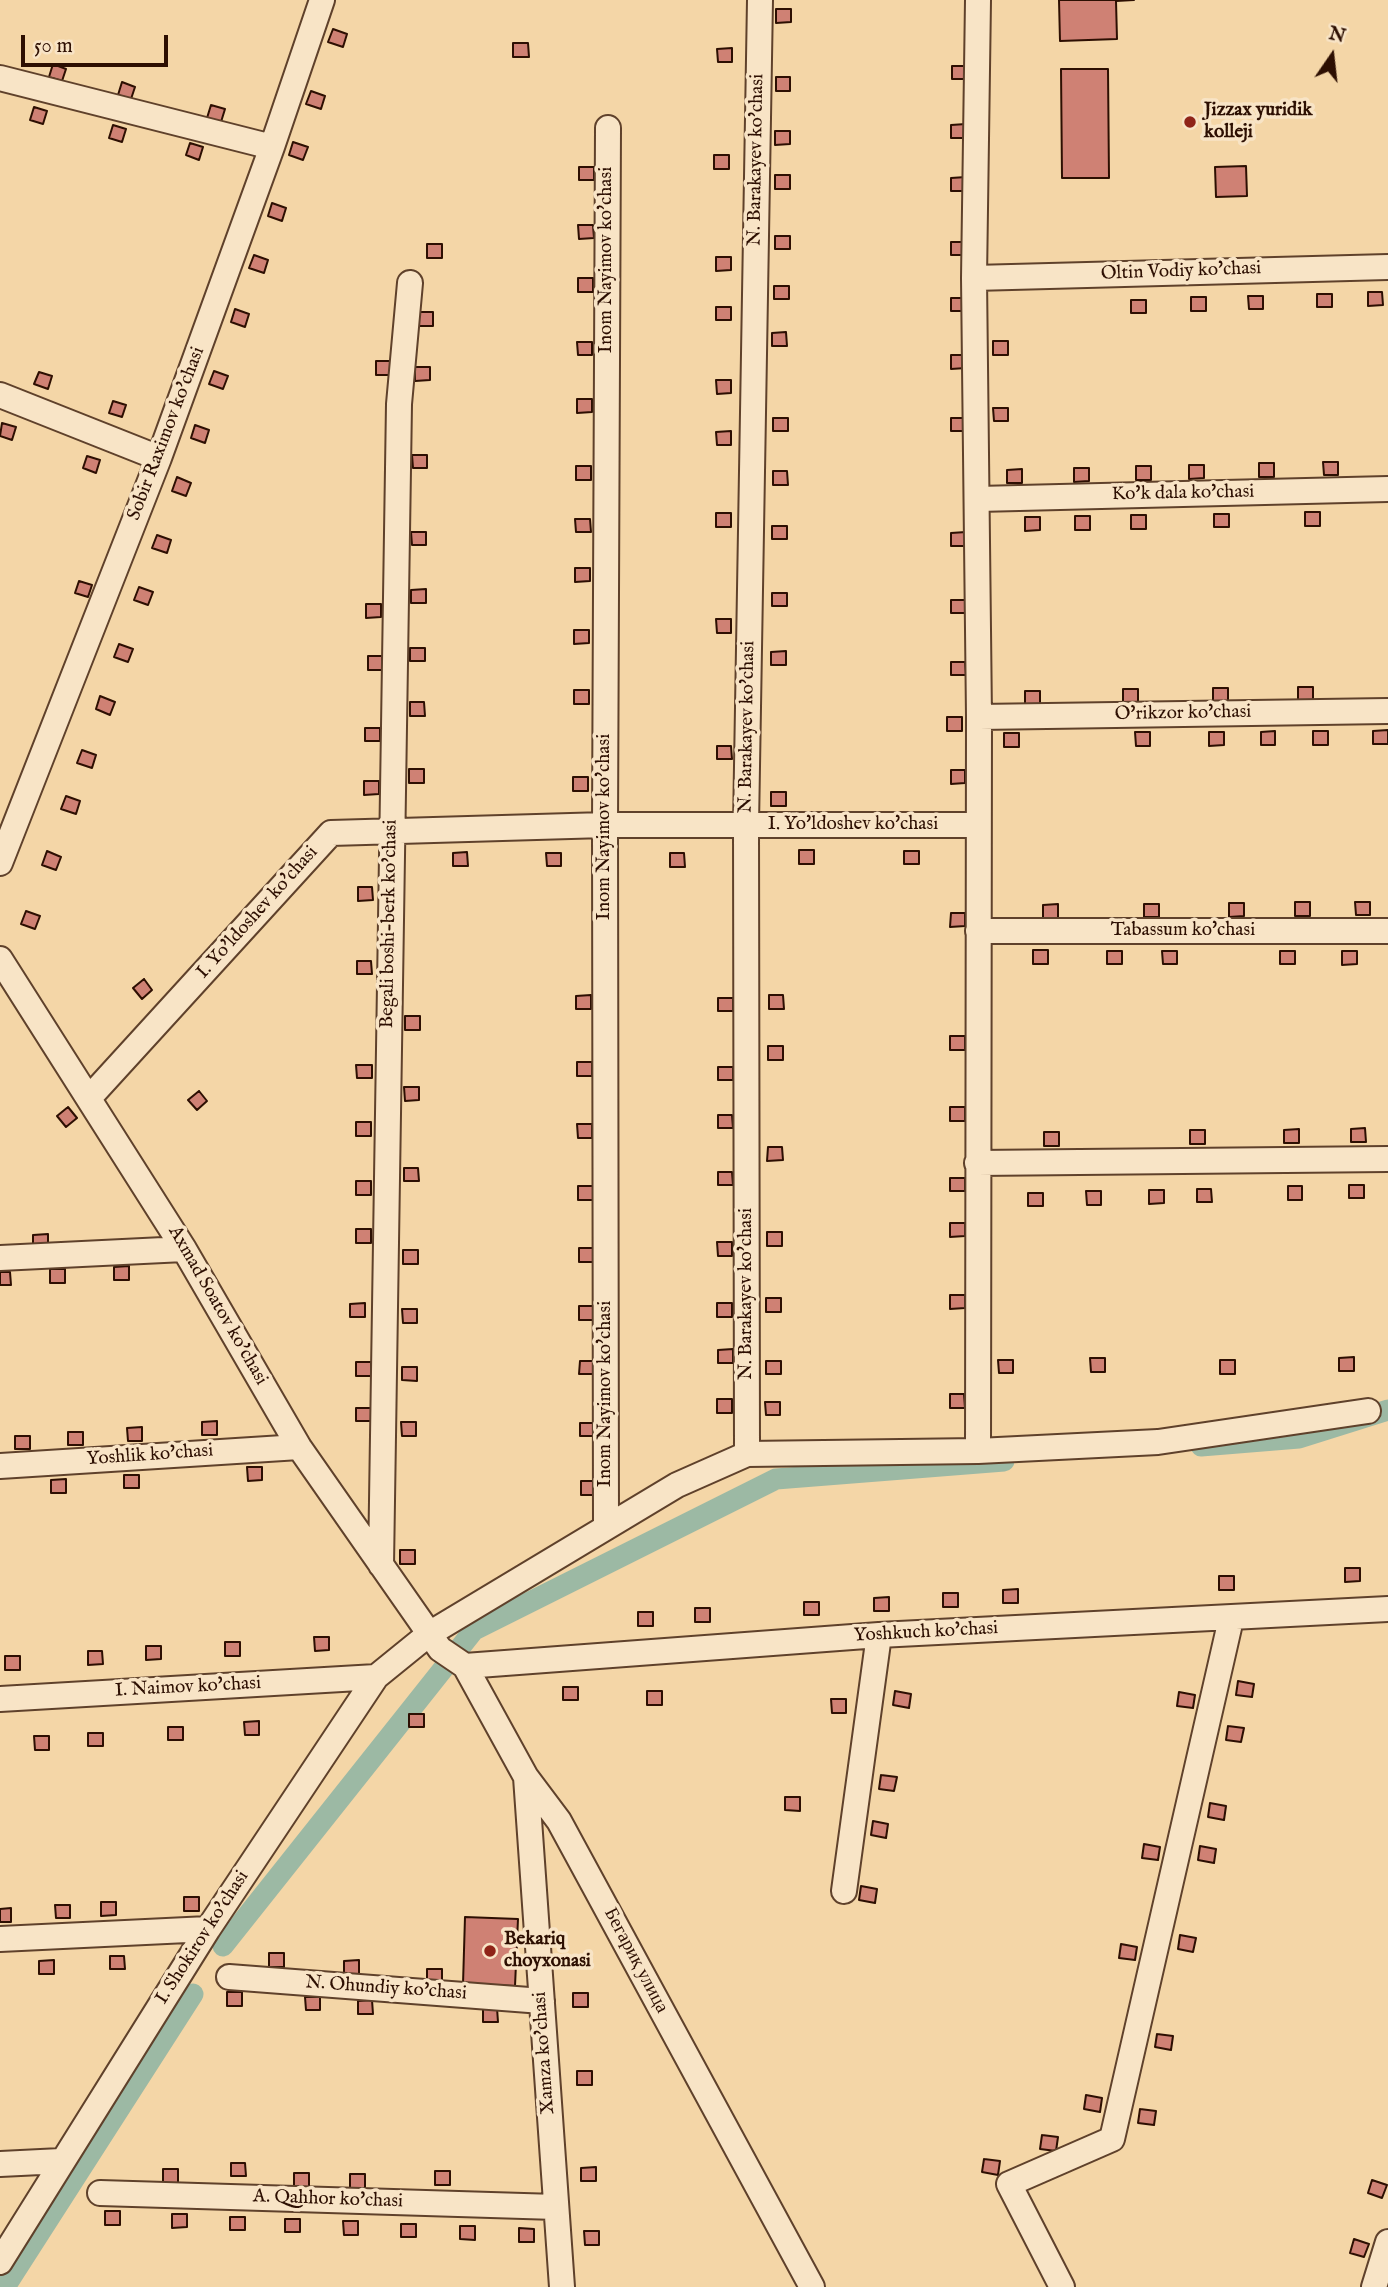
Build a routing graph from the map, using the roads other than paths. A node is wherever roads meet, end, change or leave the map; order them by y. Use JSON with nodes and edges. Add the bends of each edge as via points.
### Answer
{"nodes":[{"id":1,"x":322,"y":0,"type":"edge"},
{"id":2,"x":760,"y":0,"type":"edge"},
{"id":3,"x":978,"y":0,"type":"edge"},
{"id":4,"x":0,"y":78,"type":"edge"},
{"id":5,"x":608,"y":128,"type":"dead end"},
{"id":6,"x":272,"y":148,"type":"junction"},
{"id":7,"x":1388,"y":267,"type":"edge"},
{"id":8,"x":974,"y":278,"type":"junction"},
{"id":9,"x":410,"y":283,"type":"dead end"},
{"id":10,"x":0,"y":395,"type":"edge"},
{"id":11,"x":159,"y":458,"type":"junction"},
{"id":12,"x":1388,"y":489,"type":"edge"},
{"id":13,"x":978,"y":499,"type":"junction"},
{"id":14,"x":1388,"y":711,"type":"edge"},
{"id":15,"x":979,"y":717,"type":"junction"},
{"id":16,"x":605,"y":825,"type":"junction"},
{"id":17,"x":746,"y":825,"type":"junction"},
{"id":18,"x":978,"y":825,"type":"junction"},
{"id":19,"x":391,"y":832,"type":"junction"},
{"id":20,"x":0,"y":863,"type":"edge"},
{"id":21,"x":978,"y":931,"type":"junction"},
{"id":22,"x":1388,"y":931,"type":"edge"},
{"id":23,"x":0,"y":959,"type":"edge"},
{"id":24,"x":90,"y":1097,"type":"junction"},
{"id":25,"x":1388,"y":1159,"type":"edge"},
{"id":26,"x":977,"y":1163,"type":"junction"},
{"id":27,"x":184,"y":1249,"type":"junction"},
{"id":28,"x":0,"y":1258,"type":"edge"},
{"id":29,"x":1368,"y":1411,"type":"dead end"},
{"id":30,"x":299,"y":1447,"type":"junction"},
{"id":31,"x":978,"y":1451,"type":"junction"},
{"id":32,"x":747,"y":1454,"type":"junction"},
{"id":33,"x":0,"y":1466,"type":"edge"},
{"id":34,"x":607,"y":1526,"type":"junction"},
{"id":35,"x":381,"y":1565,"type":"junction"},
{"id":36,"x":1388,"y":1609,"type":"edge"},
{"id":37,"x":1231,"y":1619,"type":"junction"},
{"id":38,"x":878,"y":1635,"type":"junction"},
{"id":39,"x":447,"y":1652,"type":"junction"},
{"id":40,"x":376,"y":1677,"type":"junction"},
{"id":41,"x":0,"y":1699,"type":"edge"},
{"id":42,"x":526,"y":1777,"type":"junction"},
{"id":43,"x":844,"y":1891,"type":"dead end"},
{"id":44,"x":208,"y":1929,"type":"junction"},
{"id":45,"x":0,"y":1939,"type":"edge"},
{"id":46,"x":229,"y":1977,"type":"dead end"},
{"id":47,"x":542,"y":2001,"type":"junction"},
{"id":48,"x":61,"y":2161,"type":"junction"},
{"id":49,"x":0,"y":2164,"type":"edge"},
{"id":50,"x":100,"y":2193,"type":"dead end"},
{"id":51,"x":556,"y":2207,"type":"junction"},
{"id":52,"x":1388,"y":2242,"type":"edge"},
{"id":53,"x":0,"y":2262,"type":"edge"},
{"id":54,"x":562,"y":2287,"type":"edge"},
{"id":55,"x":812,"y":2287,"type":"edge"},
{"id":56,"x":1062,"y":2287,"type":"edge"},
{"id":57,"x":1374,"y":2287,"type":"edge"}],
"edges":[{"from":1,"to":6,"type":"street","name":"Sobir Raximov ko'chasi"},
{"from":2,"to":17,"type":"street","name":"N. Barakayev ko'chasi"},
{"from":3,"to":8,"type":"street"},
{"from":4,"to":6,"type":"street"},
{"from":5,"to":16,"type":"street","name":"Inom Nayimov ko'chasi"},
{"from":6,"to":11,"type":"street","name":"Sobir Raximov ko'chasi"},
{"from":7,"to":8,"type":"street","name":"Oltin Vodiy ko'chasi"},
{"from":8,"to":13,"type":"street"},
{"from":9,"to":19,"type":"street","name":"Begali boshi-berk ko'chasi","via":[[400,404]]},
{"from":10,"to":11,"type":"street"},
{"from":11,"to":20,"type":"street","name":"Sobir Raximov ko'chasi"},
{"from":12,"to":13,"type":"street","name":"Ko'k dala ko'chasi"},
{"from":13,"to":15,"type":"street"},
{"from":14,"to":15,"type":"street","name":"O'rikzor ko'chasi"},
{"from":15,"to":18,"type":"street"},
{"from":16,"to":17,"type":"street","name":"I. Yo'ldoshev ko'chasi"},
{"from":16,"to":19,"type":"street","name":"I. Yo'ldoshev ko'chasi"},
{"from":16,"to":34,"type":"street","name":"Inom Nayimov ko'chasi"},
{"from":17,"to":18,"type":"street","name":"I. Yo'ldoshev ko'chasi"},
{"from":17,"to":32,"type":"street","name":"N. Barakayev ko'chasi"},
{"from":18,"to":21,"type":"street"},
{"from":19,"to":24,"type":"street","name":"I. Yo'ldoshev ko'chasi","via":[[331,833]]},
{"from":19,"to":35,"type":"street","name":"Begali boshi-berk ko'chasi"},
{"from":21,"to":22,"type":"street","name":"Tabassum ko'chasi"},
{"from":21,"to":26,"type":"street"},
{"from":23,"to":24,"type":"street","name":"Axmad Soatov ko'chasi"},
{"from":24,"to":27,"type":"street","name":"Axmad Soatov ko'chasi"},
{"from":25,"to":26,"type":"street"},
{"from":26,"to":31,"type":"street"},
{"from":27,"to":28,"type":"street"},
{"from":27,"to":30,"type":"street","name":"Axmad Soatov ko'chasi"},
{"from":29,"to":31,"type":"street","via":[[1158,1442]]},
{"from":30,"to":33,"type":"street","name":"Yoshlik ko'chasi"},
{"from":30,"to":35,"type":"street","name":"Axmad Soatov ko'chasi"},
{"from":31,"to":32,"type":"street"},
{"from":32,"to":34,"type":"street","name":"I. Shokirov ko'chasi","via":[[677,1485]]},
{"from":34,"to":39,"type":"street","name":"I. Shokirov ko'chasi"},
{"from":35,"to":39,"type":"street","name":"Axmad Soatov ko'chasi"},
{"from":36,"to":37,"type":"street","name":"Yoshkuch ko'chasi"},
{"from":37,"to":38,"type":"street","name":"Yoshkuch ko'chasi"},
{"from":37,"to":56,"type":"street","via":[[1112,2139],[1009,2184]]},
{"from":38,"to":39,"type":"street","name":"Yoshkuch ko'chasi"},
{"from":38,"to":43,"type":"street"},
{"from":39,"to":40,"type":"street","name":"I. Shokirov ko'chasi"},
{"from":39,"to":42,"type":"street","name":"Бегариқ улица"},
{"from":40,"to":41,"type":"street","name":"I. Naimov ko'chasi"},
{"from":40,"to":44,"type":"street","name":"I. Shokirov ko'chasi"},
{"from":42,"to":47,"type":"street","name":"Xamza ko'chasi"},
{"from":42,"to":55,"type":"street","name":"Бегариқ улица","via":[[559,1821]]},
{"from":44,"to":45,"type":"street"},
{"from":44,"to":48,"type":"street","name":"I. Shokirov ko'chasi"},
{"from":46,"to":47,"type":"street","name":"N. Ohundiy ko'chasi"},
{"from":47,"to":51,"type":"street","name":"Xamza ko'chasi"},
{"from":48,"to":49,"type":"street"},
{"from":48,"to":53,"type":"street","name":"I. Shokirov ko'chasi"},
{"from":50,"to":51,"type":"street","name":"A. Qahhor ko'chasi"},
{"from":51,"to":54,"type":"street","name":"Xamza ko'chasi"},
{"from":52,"to":57,"type":"street"}]}
